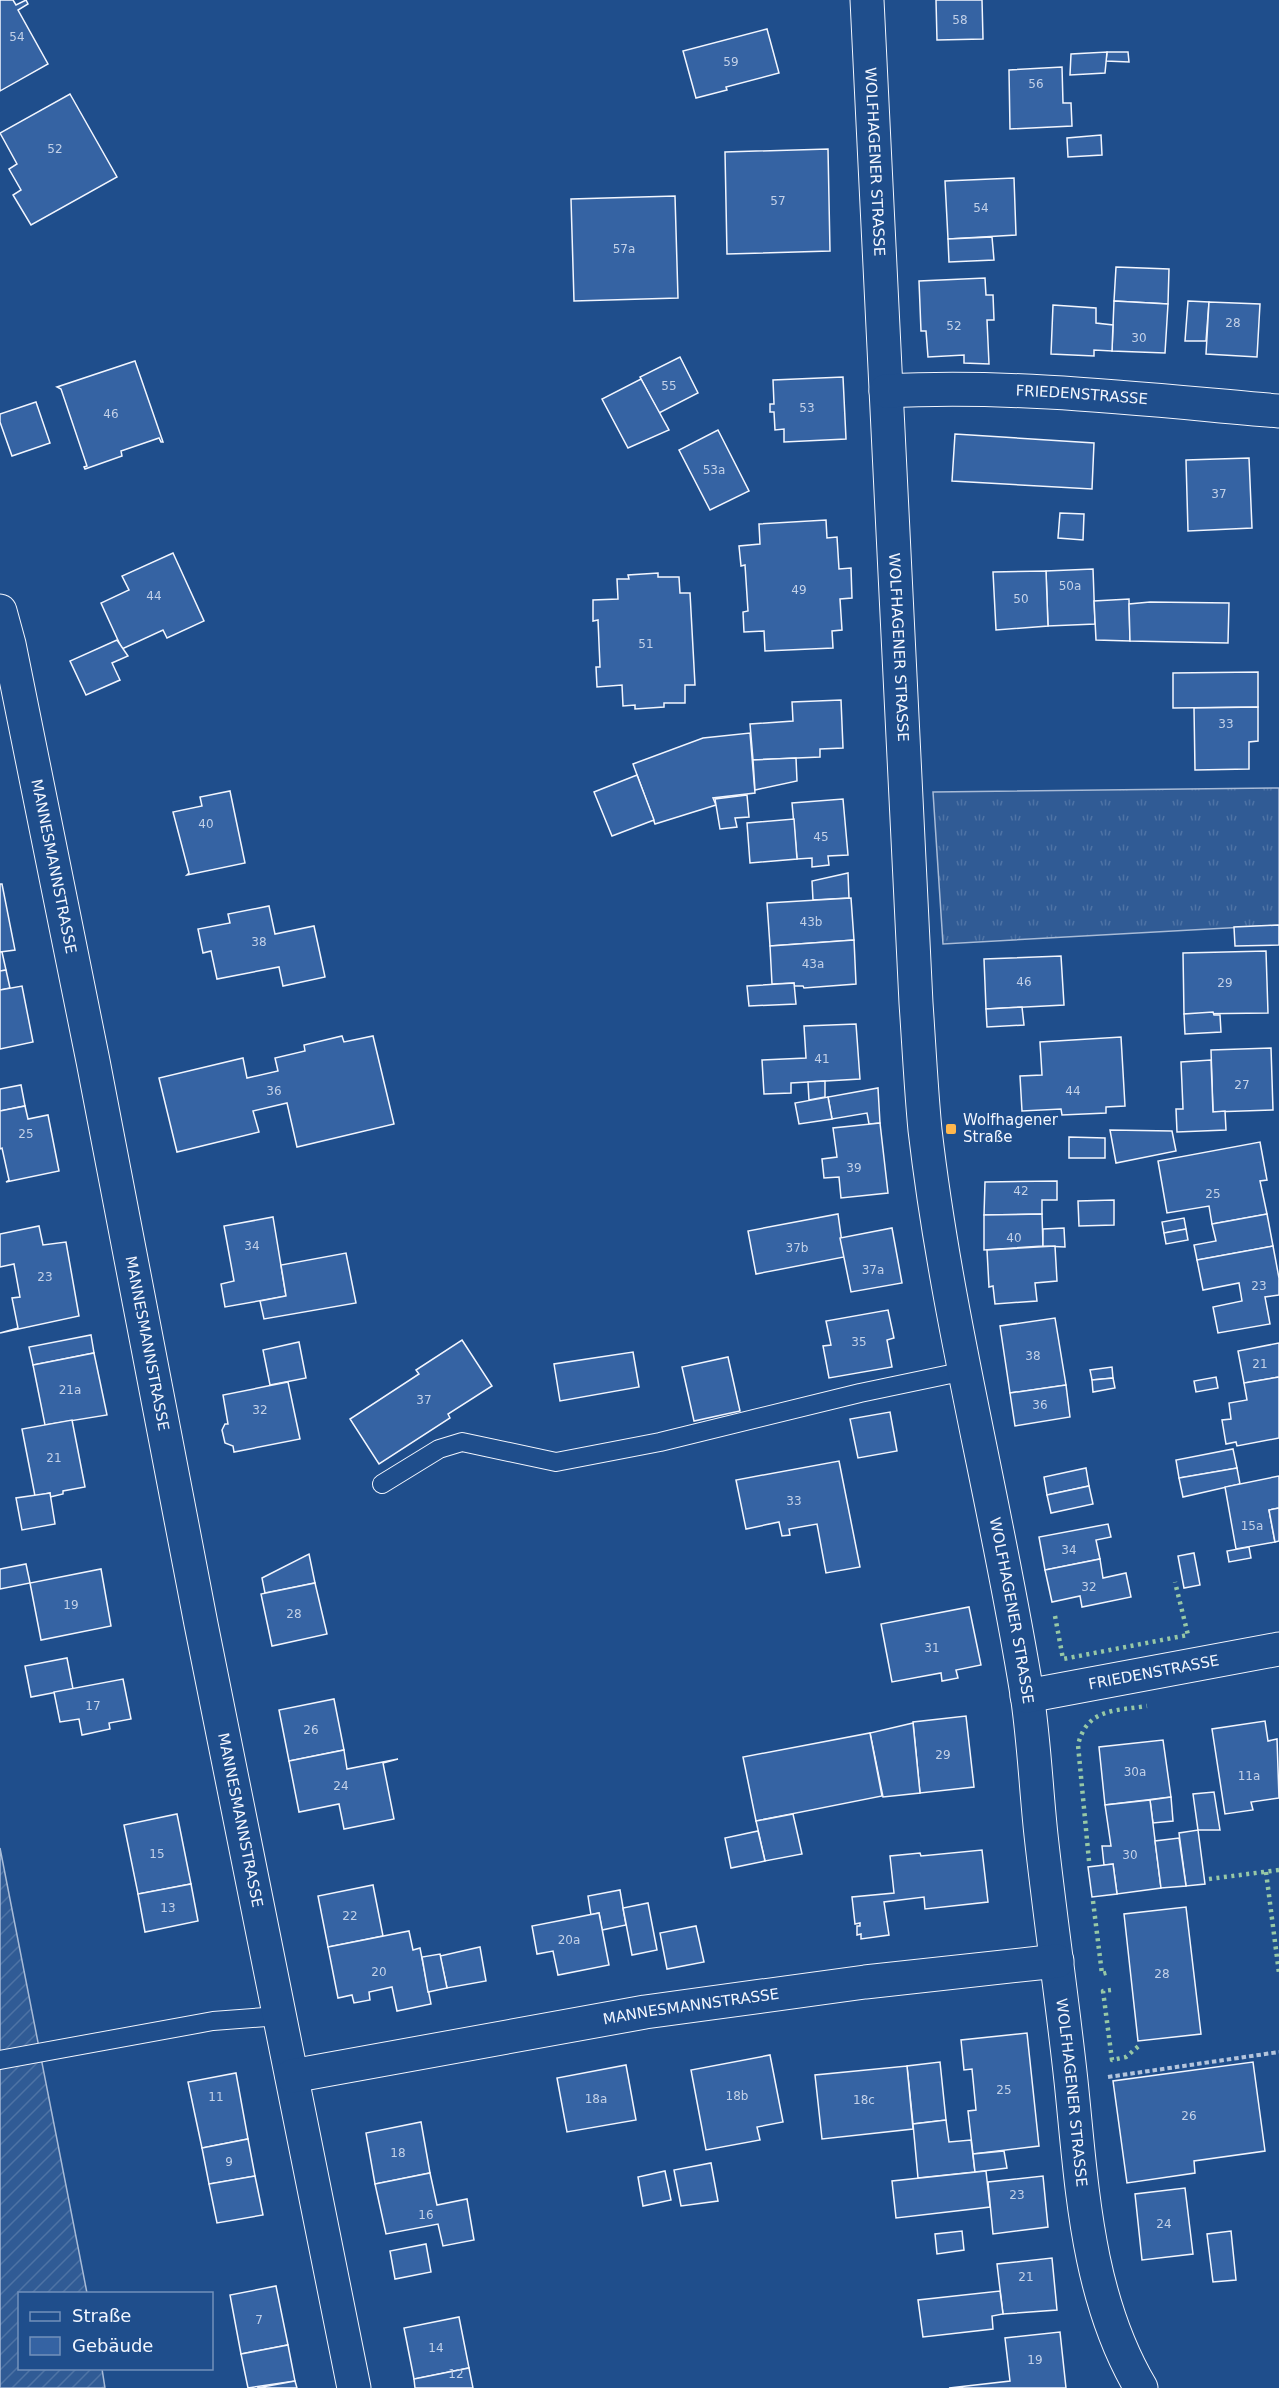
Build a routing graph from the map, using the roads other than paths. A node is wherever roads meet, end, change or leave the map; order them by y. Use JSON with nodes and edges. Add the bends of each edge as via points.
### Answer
{"nodes":[{"id":1,"x":867,"y":0,"type":"edge"},
{"id":2,"x":886,"y":391,"type":"junction"},
{"id":3,"x":1279,"y":411,"type":"edge"},
{"id":4,"x":0,"y":611,"type":"edge"},
{"id":5,"x":965,"y":1371,"type":"junction"},
{"id":6,"x":382,"y":1484,"type":"dead end"},
{"id":7,"x":1279,"y":1649,"type":"edge"},
{"id":8,"x":1027,"y":1696,"type":"junction"},
{"id":9,"x":1057,"y":1961,"type":"junction"},
{"id":10,"x":279,"y":2016,"type":"junction"},
{"id":11,"x":0,"y":2060,"type":"edge"},
{"id":12,"x":292,"y":2076,"type":"junction"},
{"id":13,"x":354,"y":2388,"type":"edge"},
{"id":14,"x":1141,"y":2388,"type":"edge"}],
"edges":[{"from":1,"to":2,"type":"street","name":"WOLFHAGENER STRASSE"},
{"from":2,"to":3,"type":"street","name":"FRIEDENSTRASSE","via":[[938,388],[1066,394]]},
{"from":2,"to":5,"type":"street","name":"WOLFHAGENER STRASSE","via":[[925,1130]]},
{"from":4,"to":10,"type":"street","name":"MANNESMANNSTRASSE","via":[[91,1049]]},
{"from":5,"to":6,"type":"lane","via":[[660,1442],[556,1462],[462,1442],[439,1449]]},
{"from":5,"to":8,"type":"street","name":"WOLFHAGENER STRASSE"},
{"from":7,"to":8,"type":"street","name":"FRIEDENSTRASSE"},
{"from":8,"to":9,"type":"street","name":"WOLFHAGENER STRASSE"},
{"from":9,"to":12,"type":"street","name":"MANNESMANNSTRASSE","via":[[645,2012]]},
{"from":9,"to":14,"type":"street","name":"WOLFHAGENER STRASSE","via":[[1082,2195],[1098,2284],[1113,2330]]},
{"from":10,"to":11,"type":"lane","via":[[213,2021]]},
{"from":10,"to":12,"type":"street","name":"MANNESMANNSTRASSE"},
{"from":12,"to":13,"type":"street","name":"MANNESMANNSTRASSE"}]}
